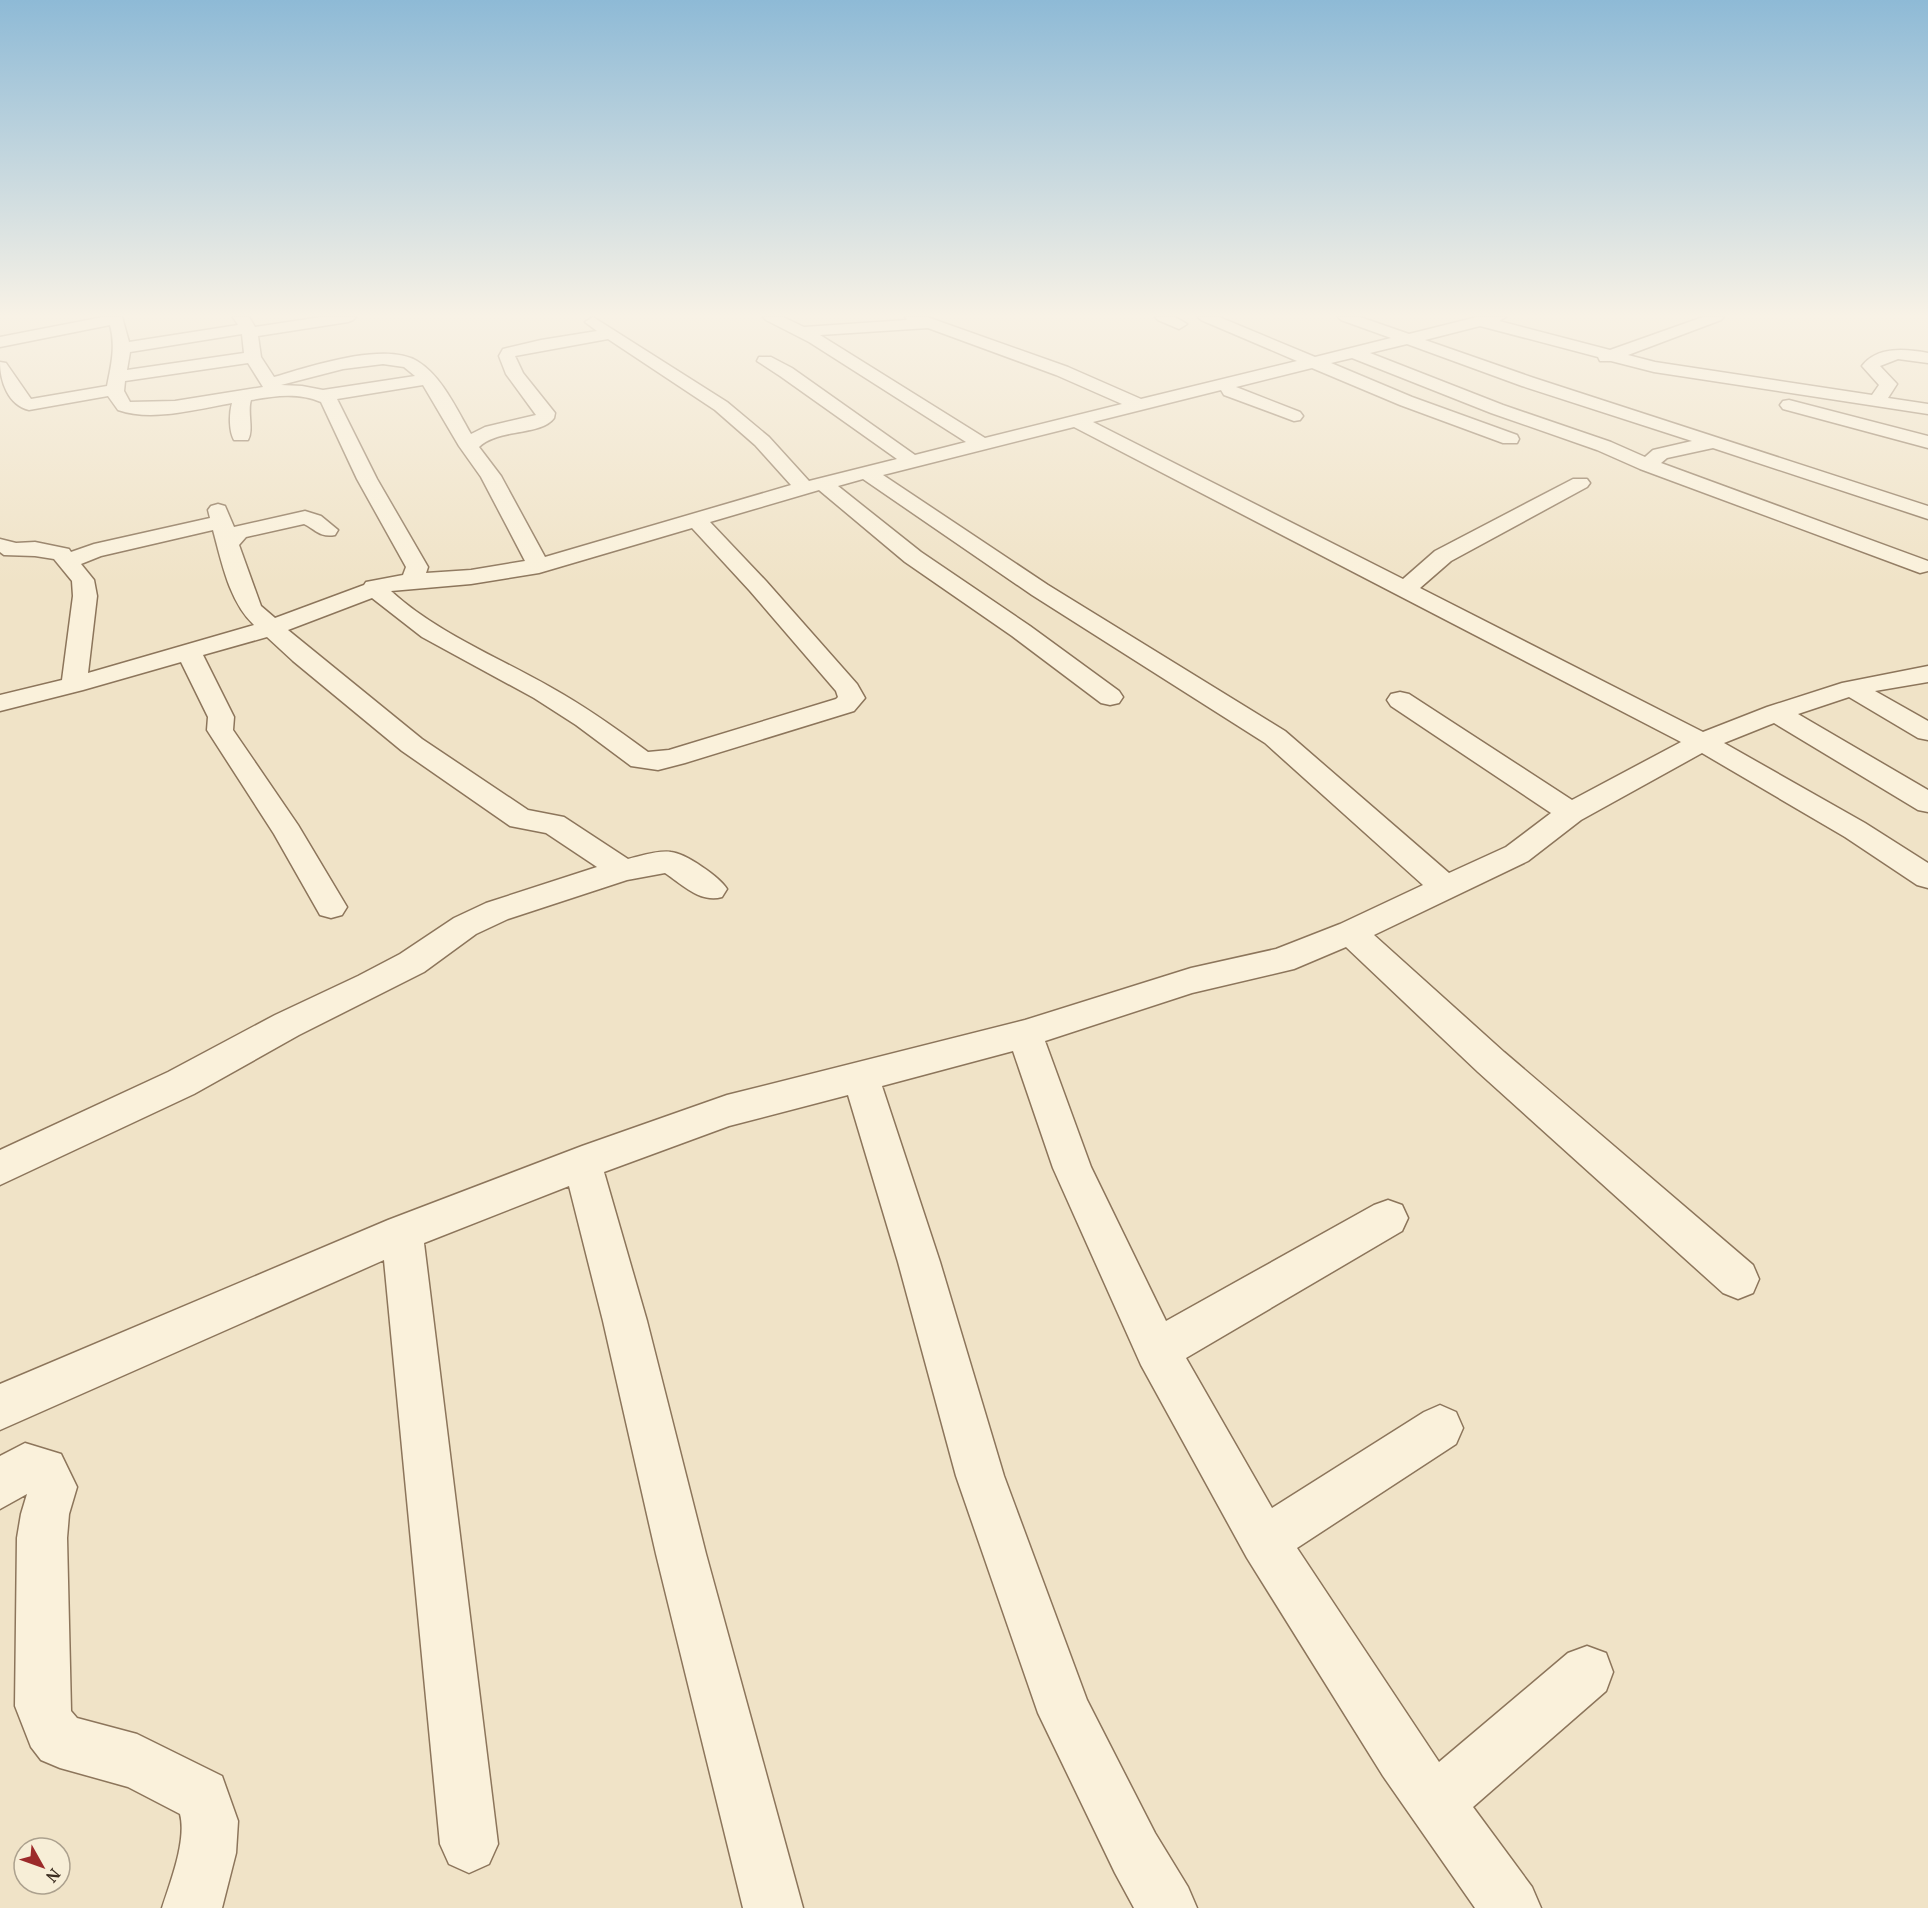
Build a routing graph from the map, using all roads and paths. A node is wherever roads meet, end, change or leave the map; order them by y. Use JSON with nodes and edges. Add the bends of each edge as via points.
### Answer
{"nodes":[{"id":1,"x":125,"y":406,"type":"edge"},
{"id":2,"x":164,"y":406,"type":"edge"},
{"id":3,"x":240,"y":406,"type":"edge"},
{"id":4,"x":331,"y":406,"type":"edge"},
{"id":5,"x":444,"y":406,"type":"edge"},
{"id":6,"x":540,"y":406,"type":"edge"},
{"id":7,"x":721,"y":406,"type":"edge"},
{"id":8,"x":834,"y":406,"type":"edge"},
{"id":9,"x":921,"y":406,"type":"edge"},
{"id":10,"x":1135,"y":406,"type":"edge"},
{"id":11,"x":1267,"y":406,"type":"edge"},
{"id":12,"x":1423,"y":406,"type":"edge"},
{"id":13,"x":1489,"y":406,"type":"edge"},
{"id":14,"x":1604,"y":406,"type":"edge"},
{"id":15,"x":1792,"y":406,"type":"edge"},
{"id":16,"x":1912,"y":406,"type":"edge"},
{"id":17,"x":1928,"y":409,"type":"edge"},
{"id":18,"x":1294,"y":417,"type":"dead end"},
{"id":19,"x":1078,"y":422,"type":"junction"},
{"id":20,"x":241,"y":436,"type":"dead end"},
{"id":21,"x":1510,"y":440,"type":"dead end"},
{"id":22,"x":1712,"y":442,"type":"junction"},
{"id":23,"x":1928,"y":442,"type":"edge"},
{"id":24,"x":982,"y":444,"type":"junction"},
{"id":25,"x":469,"y":446,"type":"junction"},
{"id":26,"x":913,"y":462,"type":"junction"},
{"id":27,"x":1647,"y":465,"type":"junction"},
{"id":28,"x":867,"y":473,"type":"junction"},
{"id":29,"x":1580,"y":483,"type":"dead end"},
{"id":30,"x":814,"y":486,"type":"junction"},
{"id":31,"x":1928,"y":513,"type":"edge"},
{"id":32,"x":695,"y":519,"type":"junction"},
{"id":33,"x":223,"y":526,"type":"junction"},
{"id":34,"x":327,"y":530,"type":"dead end"},
{"id":35,"x":2,"y":545,"type":"dead end"},
{"id":36,"x":68,"y":561,"type":"junction"},
{"id":37,"x":539,"y":566,"type":"junction"},
{"id":38,"x":1920,"y":566,"type":"dead end"},
{"id":39,"x":413,"y":580,"type":"junction"},
{"id":40,"x":374,"y":587,"type":"junction"},
{"id":41,"x":1405,"y":590,"type":"junction"},
{"id":42,"x":1070,"y":609,"type":"junction"},
{"id":43,"x":270,"y":628,"type":"junction"},
{"id":44,"x":1021,"y":632,"type":"junction"},
{"id":45,"x":189,"y":653,"type":"junction"},
{"id":46,"x":1928,"y":674,"type":"edge"},
{"id":47,"x":74,"y":685,"type":"junction"},
{"id":48,"x":1851,"y":688,"type":"junction"},
{"id":49,"x":1110,"y":697,"type":"dead end"},
{"id":50,"x":1400,"y":700,"type":"dead end"},
{"id":51,"x":0,"y":703,"type":"edge"},
{"id":52,"x":1776,"y":713,"type":"junction"},
{"id":53,"x":1928,"y":732,"type":"edge"},
{"id":54,"x":1702,"y":742,"type":"junction"},
{"id":55,"x":1928,"y":803,"type":"edge"},
{"id":56,"x":1571,"y":813,"type":"junction"},
{"id":57,"x":623,"y":870,"type":"junction"},
{"id":58,"x":1928,"y":877,"type":"edge"},
{"id":59,"x":1445,"y":887,"type":"junction"},
{"id":60,"x":711,"y":889,"type":"dead end"},
{"id":61,"x":331,"y":907,"type":"dead end"},
{"id":62,"x":1351,"y":932,"type":"junction"},
{"id":63,"x":1025,"y":1034,"type":"junction"},
{"id":64,"x":861,"y":1076,"type":"junction"},
{"id":65,"x":582,"y":1163,"type":"junction"},
{"id":66,"x":0,"y":1168,"type":"edge"},
{"id":67,"x":1388,"y":1218,"type":"dead end"},
{"id":68,"x":402,"y":1233,"type":"junction"},
{"id":69,"x":1738,"y":1279,"type":"dead end"},
{"id":70,"x":1156,"y":1350,"type":"junction"},
{"id":71,"x":0,"y":1407,"type":"edge"},
{"id":72,"x":1440,"y":1428,"type":"dead end"},
{"id":73,"x":0,"y":1485,"type":"edge"},
{"id":74,"x":1264,"y":1542,"type":"junction"},
{"id":75,"x":1587,"y":1671,"type":"dead end"},
{"id":76,"x":1434,"y":1803,"type":"junction"},
{"id":77,"x":469,"y":1844,"type":"dead end"},
{"id":78,"x":192,"y":1908,"type":"edge"},
{"id":79,"x":773,"y":1908,"type":"edge"},
{"id":80,"x":1167,"y":1908,"type":"edge"},
{"id":81,"x":1511,"y":1908,"type":"edge"}],
"edges":[{"from":1,"to":2,"type":"street"},
{"from":3,"to":20,"type":"street"},
{"from":4,"to":39,"type":"street","via":[[367,479],[411,553],[417,567]]},
{"from":5,"to":25,"type":"street"},
{"from":6,"to":25,"type":"street","via":[[546,413],[538,422],[487,433]]},
{"from":7,"to":30,"type":"street"},
{"from":8,"to":26,"type":"street"},
{"from":9,"to":24,"type":"street"},
{"from":10,"to":19,"type":"street"},
{"from":11,"to":18,"type":"street"},
{"from":12,"to":21,"type":"street"},
{"from":13,"to":27,"type":"street"},
{"from":14,"to":22,"type":"street"},
{"from":15,"to":23,"type":"street"},
{"from":16,"to":17,"type":"street"},
{"from":19,"to":24,"type":"street"},
{"from":19,"to":41,"type":"street"},
{"from":22,"to":27,"type":"street","via":[[1660,454]]},
{"from":22,"to":31,"type":"street"},
{"from":24,"to":26,"type":"street"},
{"from":25,"to":37,"type":"street","via":[[491,476]]},
{"from":26,"to":28,"type":"street"},
{"from":27,"to":38,"type":"street"},
{"from":28,"to":30,"type":"street"},
{"from":28,"to":42,"type":"street"},
{"from":29,"to":41,"type":"street","via":[[1443,556]]},
{"from":30,"to":32,"type":"street"},
{"from":30,"to":44,"type":"street"},
{"from":32,"to":37,"type":"street"},
{"from":32,"to":40,"type":"street","via":[[848,689],[852,698],[845,705],[675,757],[641,760],[543,693],[431,632]]},
{"from":33,"to":34,"type":"street","via":[[239,532],[305,517]]},
{"from":33,"to":36,"type":"street","via":[[94,551]]},
{"from":33,"to":43,"type":"street","via":[[251,609]]},
{"from":35,"to":36,"type":"street","via":[[12,550],[61,554]]},
{"from":36,"to":47,"type":"street","via":[[83,580],[85,597]]},
{"from":37,"to":39,"type":"street","via":[[471,577]]},
{"from":39,"to":40,"type":"street"},
{"from":40,"to":43,"type":"street"},
{"from":41,"to":54,"type":"street"},
{"from":42,"to":44,"type":"street","via":[[1032,620]]},
{"from":42,"to":59,"type":"street","via":[[1275,737]]},
{"from":43,"to":45,"type":"street"},
{"from":43,"to":57,"type":"street","via":[[412,745],[520,819],[554,824]]},
{"from":44,"to":49,"type":"street"},
{"from":45,"to":47,"type":"street"},
{"from":45,"to":61,"type":"street","via":[[221,717],[220,730],[288,832]]},
{"from":46,"to":48,"type":"street"},
{"from":47,"to":51,"type":"street"},
{"from":48,"to":52,"type":"street"},
{"from":48,"to":53,"type":"street"},
{"from":50,"to":56,"type":"street"},
{"from":52,"to":54,"type":"street"},
{"from":52,"to":55,"type":"street"},
{"from":54,"to":56,"type":"street"},
{"from":54,"to":58,"type":"street"},
{"from":56,"to":59,"type":"street","via":[[1517,854]]},
{"from":57,"to":60,"type":"street","via":[[670,862]]},
{"from":57,"to":66,"type":"street","via":[[497,911],[465,926],[412,963],[370,985],[286,1025],[181,1083]]},
{"from":59,"to":62,"type":"street"},
{"from":62,"to":63,"type":"street","via":[[1282,960],[1191,981]]},
{"from":62,"to":69,"type":"street","via":[[1483,1055]]},
{"from":63,"to":64,"type":"street"},
{"from":63,"to":70,"type":"street","via":[[1072,1168]]},
{"from":64,"to":65,"type":"street","via":[[727,1112]]},
{"from":64,"to":80,"type":"street","via":[[980,1476],[1065,1713]]},
{"from":65,"to":68,"type":"street"},
{"from":65,"to":79,"type":"street"},
{"from":67,"to":70,"type":"street"},
{"from":68,"to":71,"type":"street"},
{"from":68,"to":77,"type":"street"},
{"from":70,"to":74,"type":"street"},
{"from":72,"to":74,"type":"street"},
{"from":73,"to":78,"type":"street","via":[[25,1467],[44,1471],[53,1487],[42,1538],[42,1707],[50,1728],[60,1742],[137,1761],[202,1796],[210,1821],[207,1852]]},
{"from":74,"to":76,"type":"street"},
{"from":75,"to":76,"type":"street"},
{"from":76,"to":81,"type":"street"}]}
